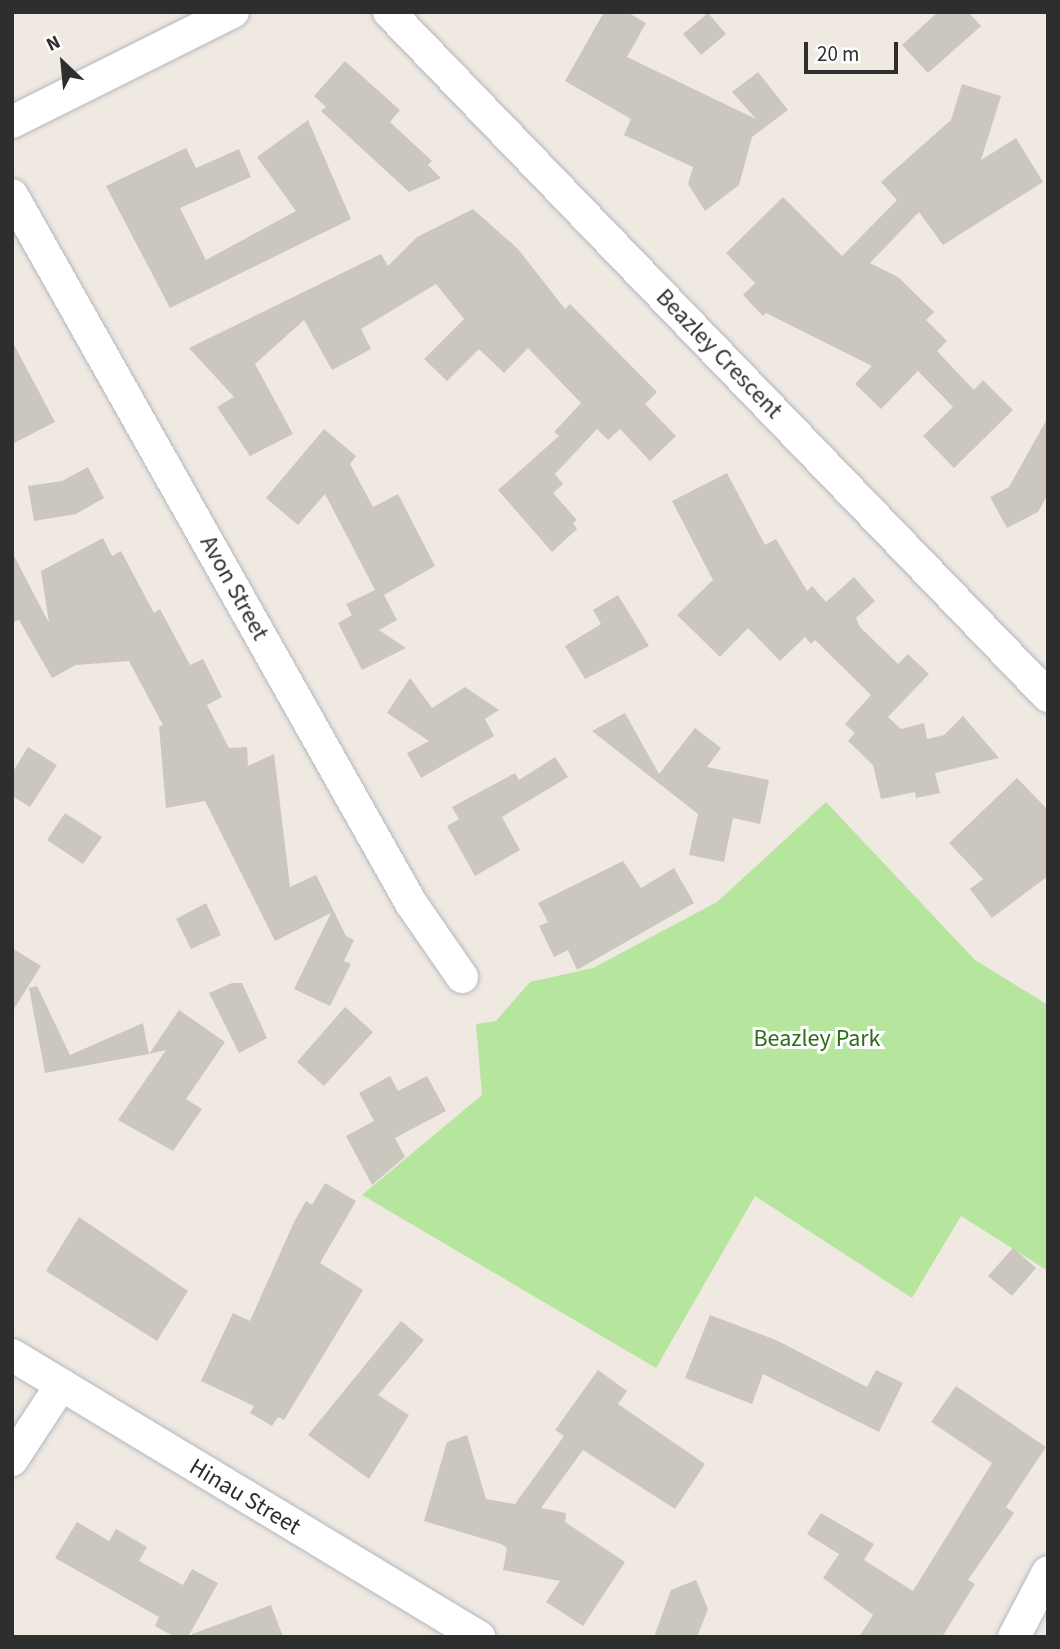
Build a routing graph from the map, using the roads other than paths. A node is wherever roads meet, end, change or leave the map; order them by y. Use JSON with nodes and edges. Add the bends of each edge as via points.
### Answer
{"nodes":[{"id":1,"x":233,"y":12,"type":"edge"},
{"id":2,"x":389,"y":12,"type":"edge"},
{"id":3,"x":12,"y":122,"type":"edge"},
{"id":4,"x":12,"y":195,"type":"edge"},
{"id":5,"x":1048,"y":696,"type":"edge"},
{"id":6,"x":463,"y":977,"type":"dead end"},
{"id":7,"x":12,"y":1355,"type":"edge"},
{"id":8,"x":61,"y":1385,"type":"junction"},
{"id":9,"x":12,"y":1460,"type":"edge"},
{"id":10,"x":1048,"y":1572,"type":"edge"},
{"id":11,"x":479,"y":1637,"type":"edge"},
{"id":12,"x":1014,"y":1637,"type":"edge"}],
"edges":[{"from":1,"to":3,"type":"street"},
{"from":2,"to":5,"type":"street","name":"Beazley Crescent"},
{"from":4,"to":6,"type":"street","name":"Avon Street","via":[[411,903]]},
{"from":7,"to":8,"type":"street","name":"Hinau Street"},
{"from":8,"to":9,"type":"street"},
{"from":8,"to":11,"type":"street","name":"Hinau Street"},
{"from":10,"to":12,"type":"street"}]}
